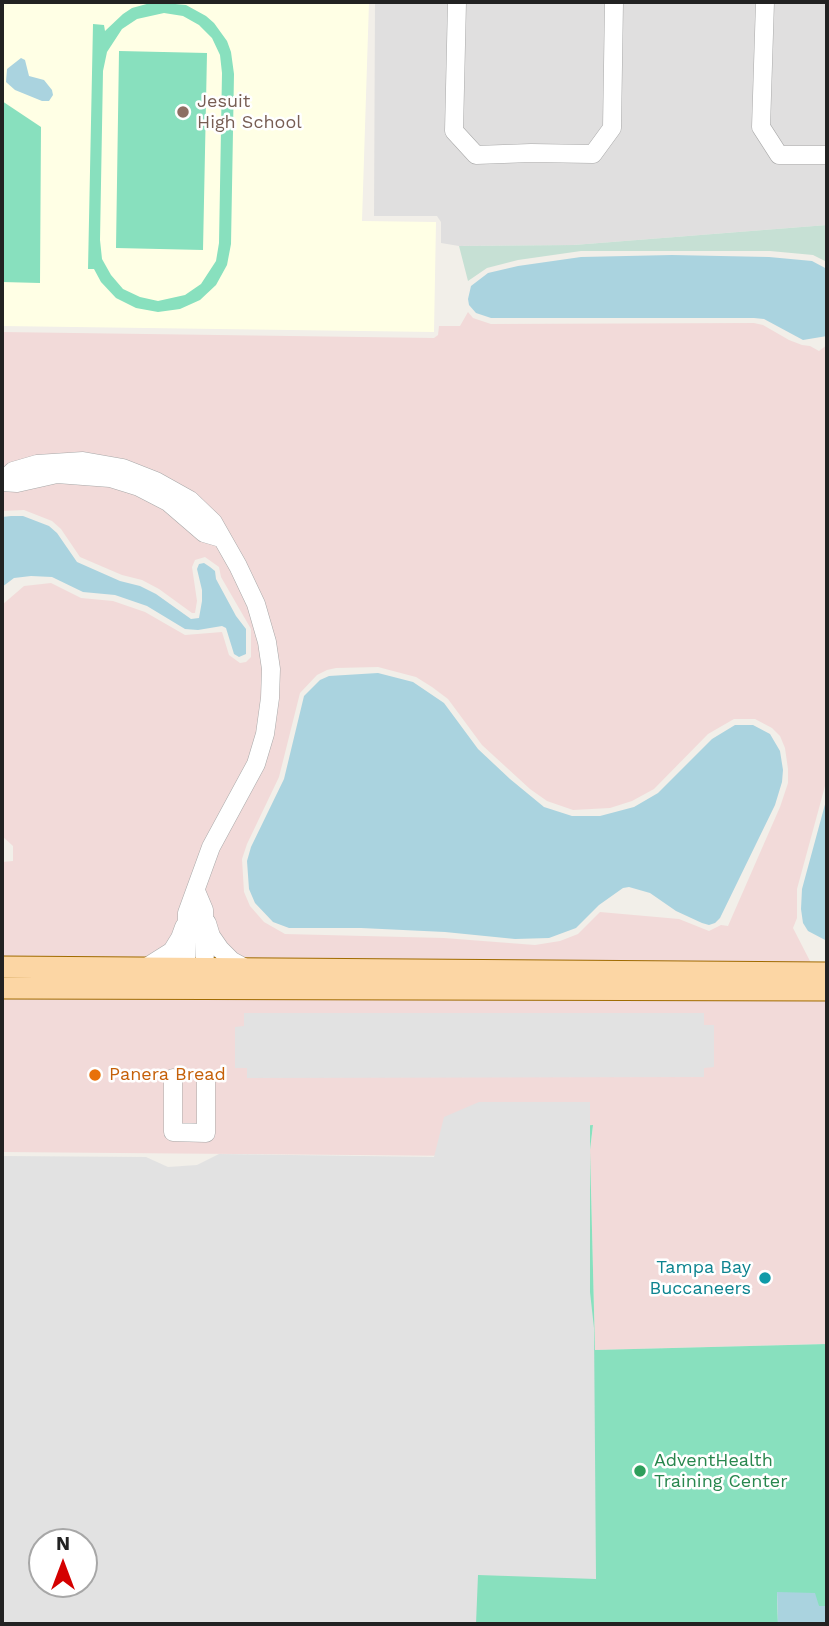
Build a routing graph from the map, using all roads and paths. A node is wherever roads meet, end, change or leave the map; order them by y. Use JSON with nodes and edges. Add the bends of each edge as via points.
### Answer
{"nodes":[{"id":1,"x":457,"y":2,"type":"edge"},
{"id":2,"x":614,"y":2,"type":"edge"},
{"id":3,"x":765,"y":2,"type":"edge"},
{"id":4,"x":827,"y":155,"type":"edge"},
{"id":5,"x":2,"y":482,"type":"edge"},
{"id":6,"x":196,"y":916,"type":"junction"},
{"id":7,"x":2,"y":967,"type":"edge"},
{"id":8,"x":145,"y":968,"type":"junction"},
{"id":9,"x":247,"y":969,"type":"junction"},
{"id":10,"x":827,"y":973,"type":"edge"},
{"id":11,"x":199,"y":975,"type":"junction"},
{"id":12,"x":2,"y":988,"type":"edge"},
{"id":13,"x":827,"y":990,"type":"edge"},
{"id":14,"x":173,"y":1078,"type":"dead end"},
{"id":15,"x":206,"y":1082,"type":"dead end"}],
"edges":[{"from":1,"to":2,"type":"street","via":[[454,131],[476,155],[593,155],[611,128]]},
{"from":3,"to":4,"type":"street","via":[[761,127],[779,155]]},
{"from":5,"to":6,"type":"street","via":[[13,471],[83,461],[123,468],[156,481],[190,500],[213,522],[245,580],[270,662],[271,698],[256,764],[211,847],[196,891]]},
{"from":6,"to":8,"type":"street","via":[[172,951]]},
{"from":6,"to":9,"type":"street","via":[[220,949]]},
{"from":6,"to":11,"type":"street"},
{"from":7,"to":8,"type":"main road"},
{"from":8,"to":11,"type":"main road"},
{"from":9,"to":10,"type":"main road"},
{"from":9,"to":11,"type":"main road"},
{"from":11,"to":12,"type":"main road","via":[[173,989]]},
{"from":11,"to":13,"type":"main road"},
{"from":14,"to":15,"type":"street","via":[[173,1132],[206,1133]]}]}
